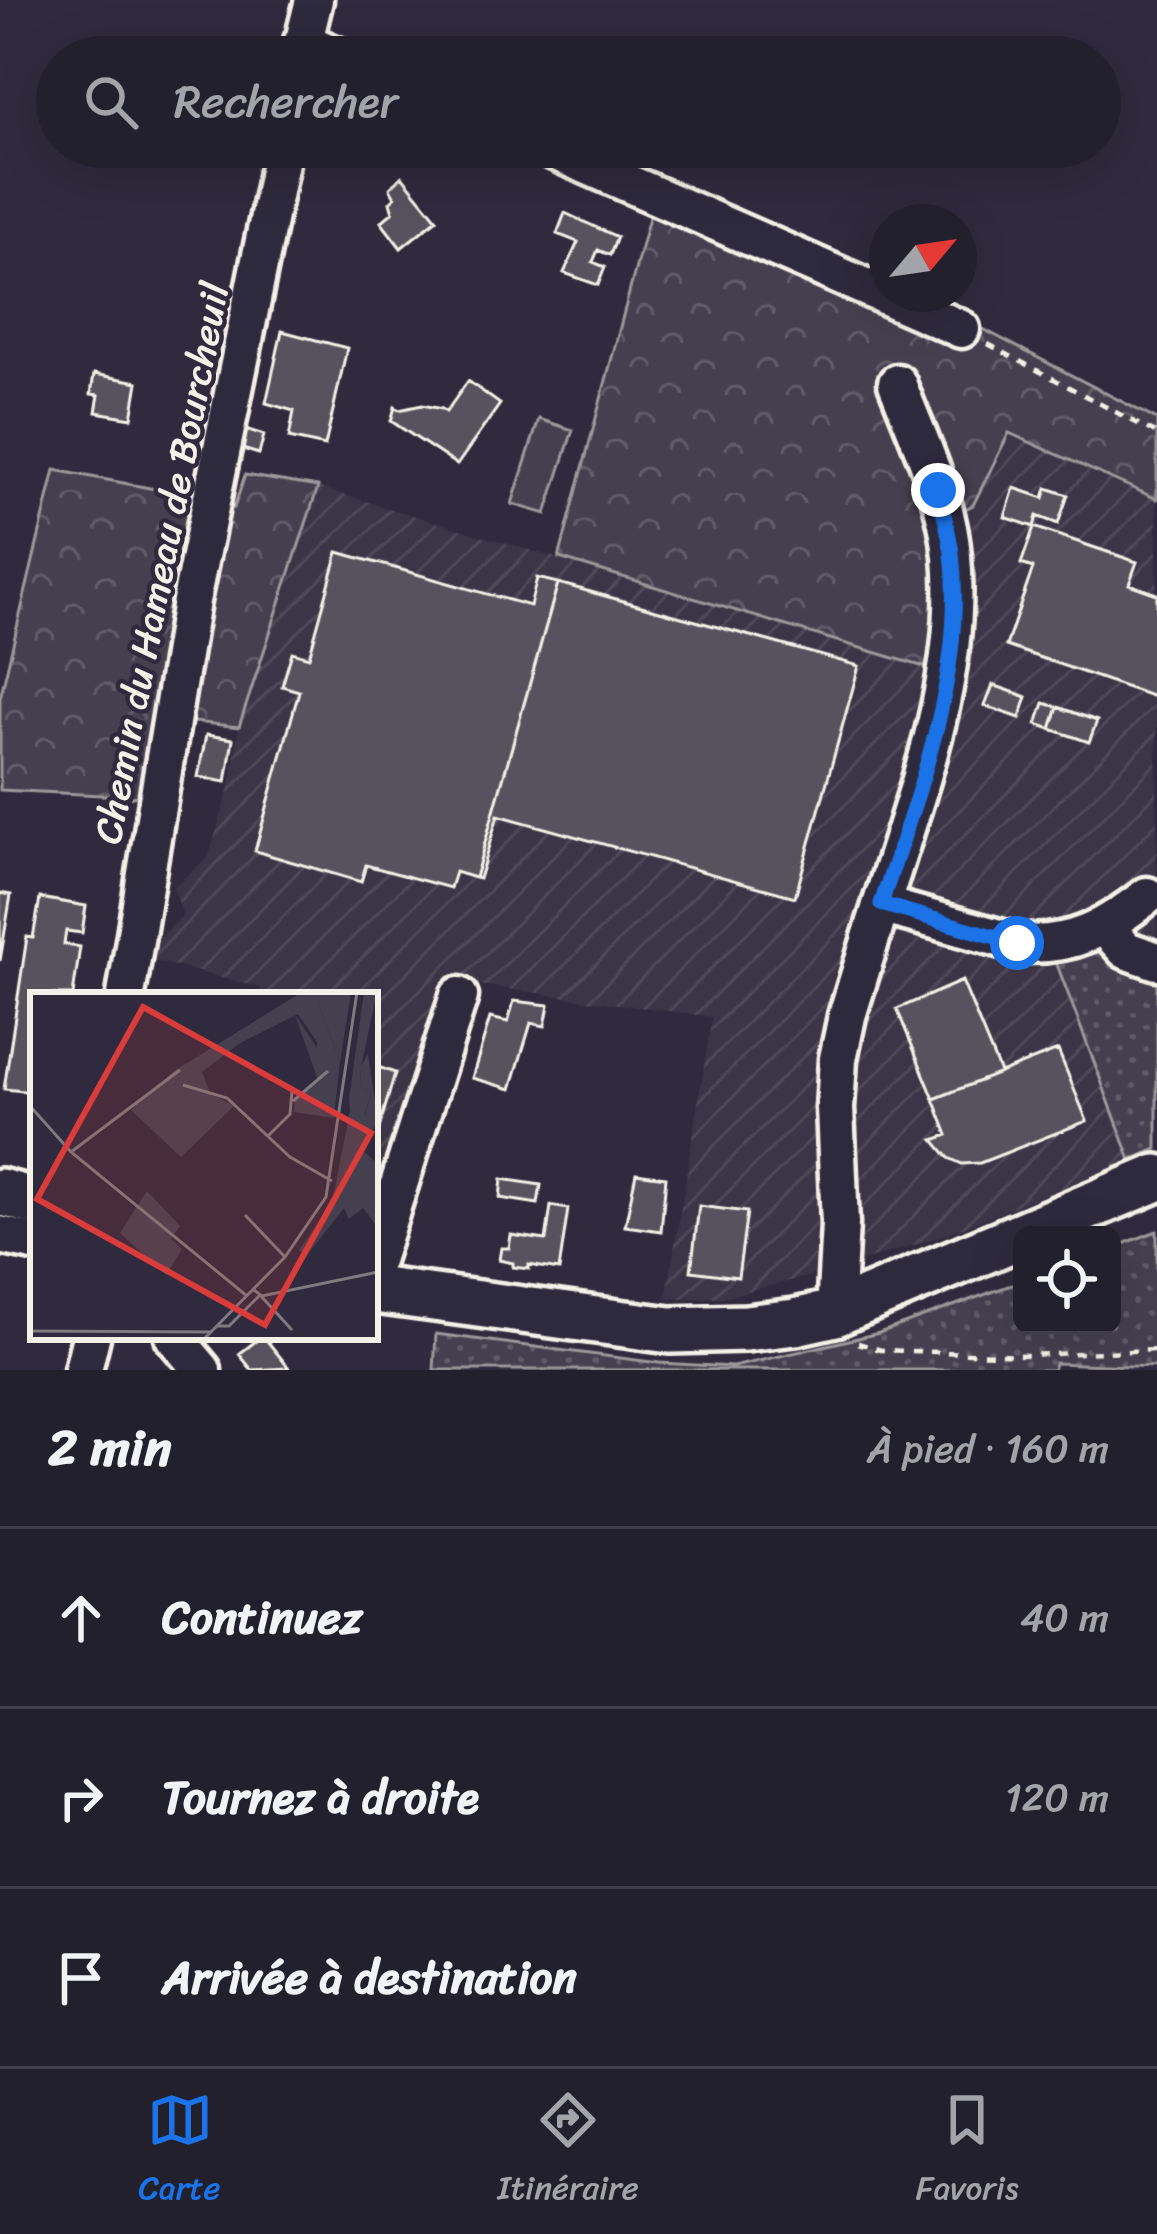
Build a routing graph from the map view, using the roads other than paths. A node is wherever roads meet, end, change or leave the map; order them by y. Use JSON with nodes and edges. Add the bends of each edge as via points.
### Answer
{"nodes":[{"id":1,"x":314,"y":0,"type":"edge"},
{"id":2,"x":305,"y":36,"type":"edge"},
{"id":3,"x":279,"y":168,"type":"edge"},
{"id":4,"x":593,"y":168,"type":"edge"},
{"id":5,"x":961,"y":329,"type":"road end"},
{"id":6,"x":897,"y":382,"type":"dead end"},
{"id":7,"x":1147,"y":896,"type":"dead end"},
{"id":8,"x":881,"y":904,"type":"junction"},
{"id":9,"x":1103,"y":926,"type":"junction"},
{"id":10,"x":1157,"y":961,"type":"edge"},
{"id":11,"x":126,"y":992,"type":"edge"},
{"id":12,"x":459,"y":996,"type":"dead end"},
{"id":13,"x":1157,"y":1178,"type":"edge"},
{"id":14,"x":0,"y":1192,"type":"edge"},
{"id":15,"x":30,"y":1201,"type":"edge"},
{"id":16,"x":0,"y":1234,"type":"edge"},
{"id":17,"x":30,"y":1241,"type":"edge"},
{"id":18,"x":378,"y":1252,"type":"edge"},
{"id":19,"x":378,"y":1290,"type":"edge"},
{"id":20,"x":835,"y":1313,"type":"junction"},
{"id":21,"x":90,"y":1340,"type":"edge"},
{"id":22,"x":177,"y":1340,"type":"edge"},
{"id":23,"x":83,"y":1370,"type":"edge"},
{"id":24,"x":202,"y":1370,"type":"edge"}],
"edges":[{"from":1,"to":2,"type":"street"},
{"from":3,"to":11,"type":"street","name":"Chemin du Hameau de Bourcheuil","via":[[191,601]]},
{"from":4,"to":5,"type":"street"},
{"from":6,"to":8,"type":"street","via":[[938,490],[952,553],[953,618],[931,752]]},
{"from":7,"to":9,"type":"street"},
{"from":8,"to":9,"type":"street","via":[[1017,943],[1038,945]]},
{"from":8,"to":20,"type":"street","via":[[838,1059]]},
{"from":9,"to":10,"type":"street","via":[[1126,950]]},
{"from":12,"to":18,"type":"street"},
{"from":13,"to":20,"type":"main road"},
{"from":14,"to":15,"type":"main road"},
{"from":16,"to":17,"type":"street"},
{"from":19,"to":20,"type":"main road","via":[[670,1330]]},
{"from":21,"to":23,"type":"street"},
{"from":22,"to":24,"type":"street"}]}
